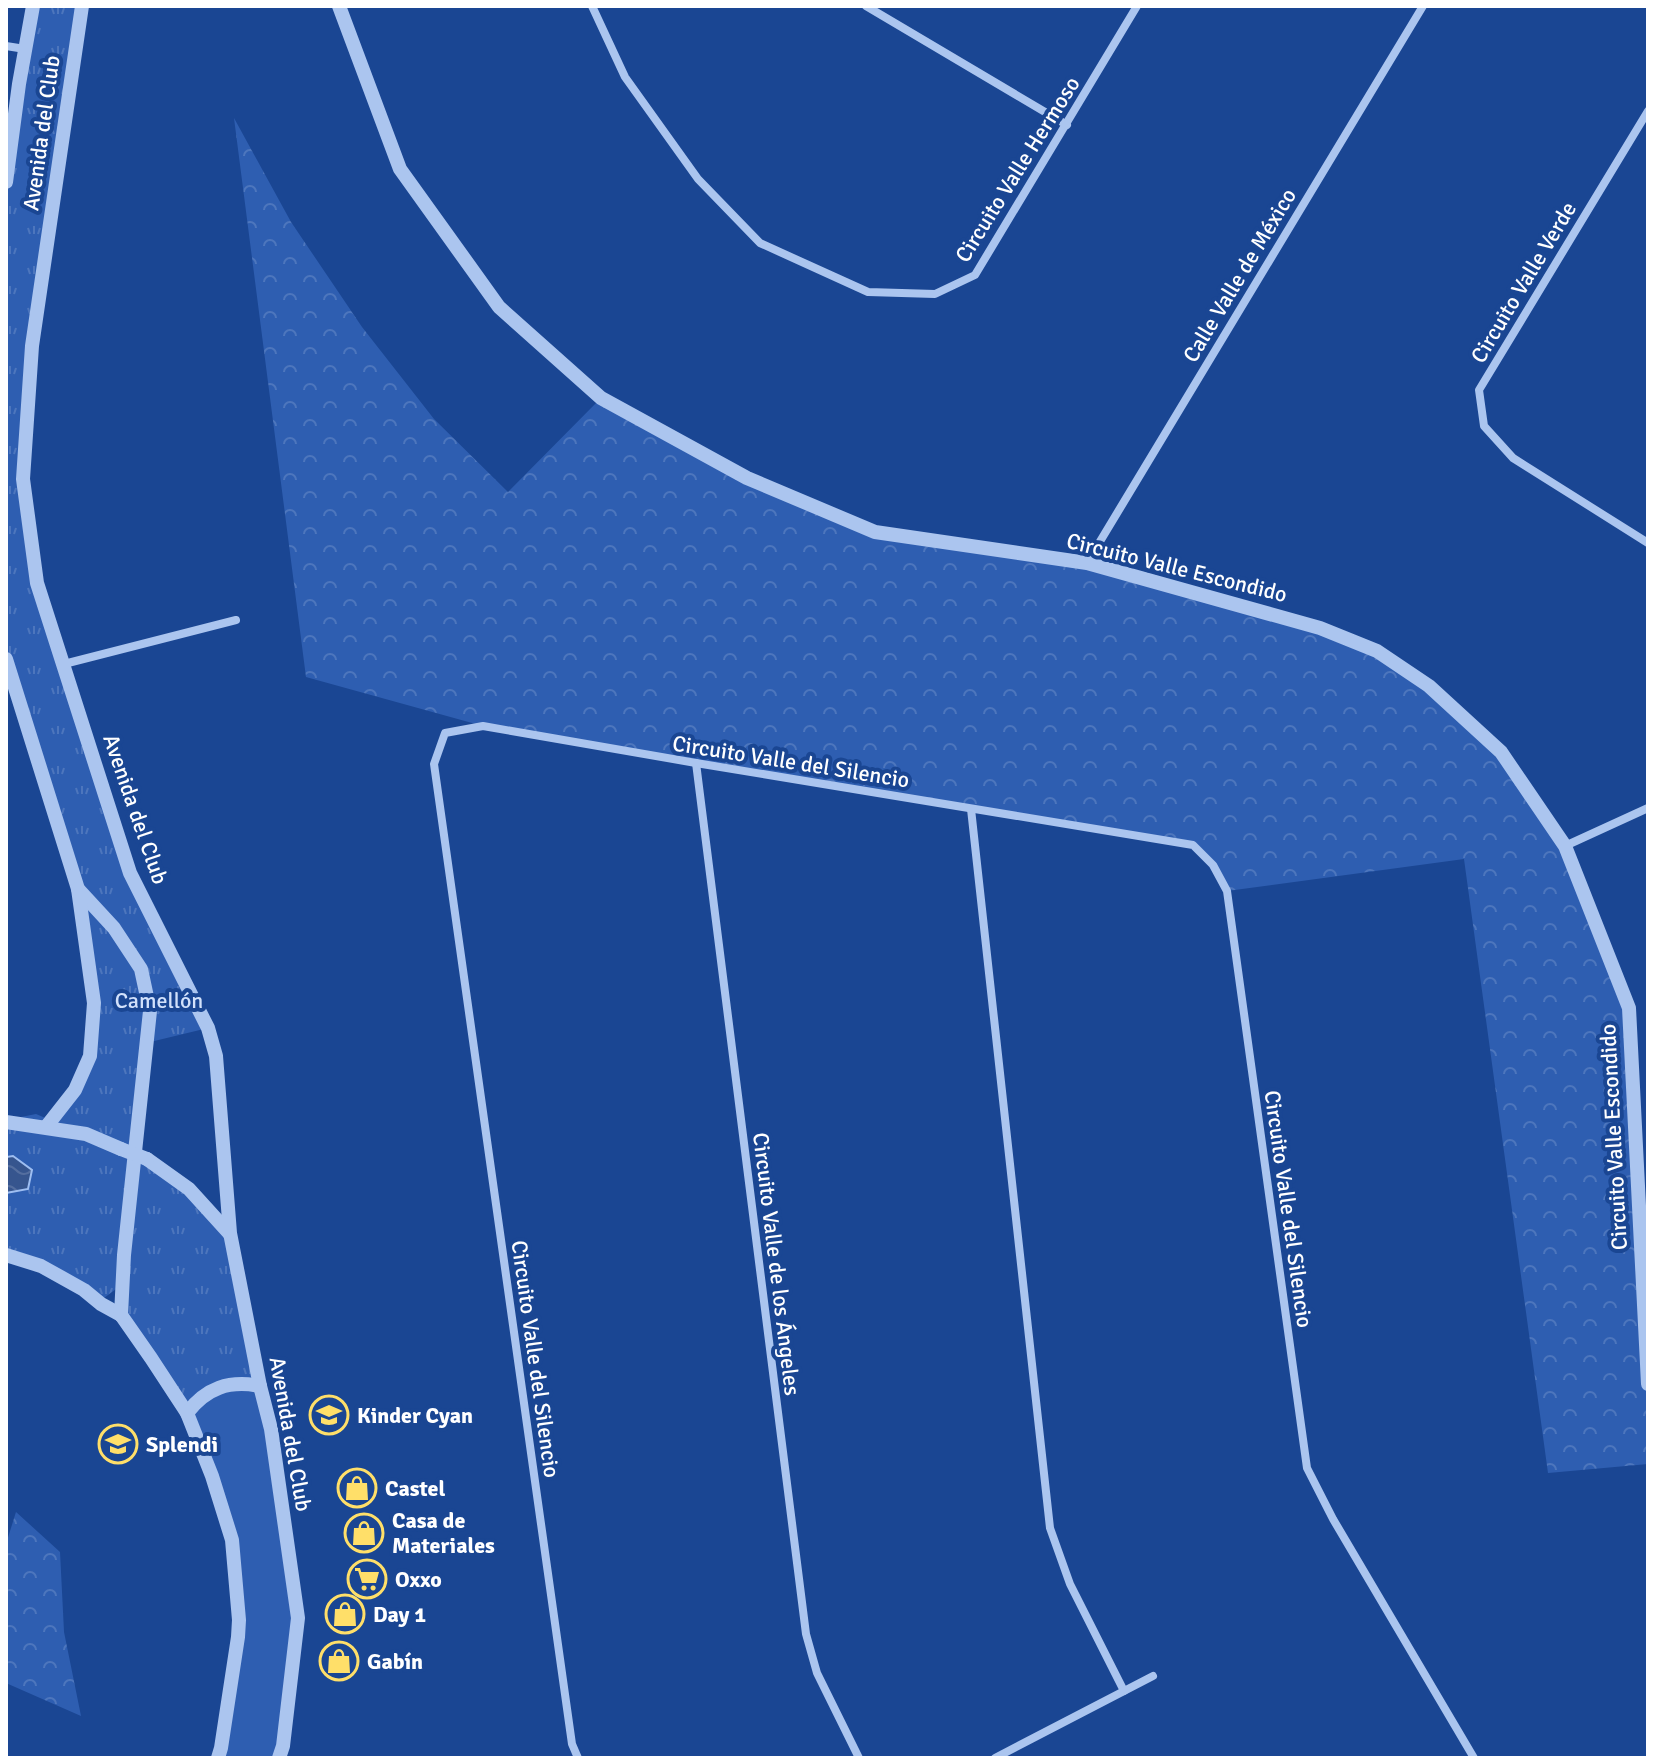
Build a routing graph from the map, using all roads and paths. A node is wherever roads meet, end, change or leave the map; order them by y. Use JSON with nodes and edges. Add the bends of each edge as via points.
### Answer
{"nodes":[{"id":1,"x":33,"y":6,"type":"edge"},
{"id":2,"x":82,"y":6,"type":"edge"},
{"id":3,"x":339,"y":6,"type":"edge"},
{"id":4,"x":592,"y":6,"type":"edge"},
{"id":5,"x":866,"y":6,"type":"edge"},
{"id":6,"x":1137,"y":6,"type":"edge"},
{"id":7,"x":1423,"y":6,"type":"edge"},
{"id":8,"x":6,"y":46,"type":"edge"},
{"id":9,"x":25,"y":49,"type":"junction"},
{"id":10,"x":1648,"y":111,"type":"edge"},
{"id":11,"x":1067,"y":125,"type":"junction"},
{"id":12,"x":6,"y":182,"type":"edge"},
{"id":13,"x":1648,"y":543,"type":"edge"},
{"id":14,"x":1087,"y":563,"type":"junction"},
{"id":15,"x":236,"y":620,"type":"dead end"},
{"id":16,"x":6,"y":659,"type":"edge"},
{"id":17,"x":64,"y":664,"type":"junction"},
{"id":18,"x":696,"y":763,"type":"junction"},
{"id":19,"x":1648,"y":808,"type":"edge"},
{"id":20,"x":971,"y":809,"type":"junction"},
{"id":21,"x":1565,"y":846,"type":"junction"},
{"id":22,"x":78,"y":889,"type":"junction"},
{"id":23,"x":6,"y":1122,"type":"edge"},
{"id":24,"x":46,"y":1127,"type":"junction"},
{"id":25,"x":224,"y":1169,"type":"junction"},
{"id":26,"x":189,"y":1189,"type":"junction"},
{"id":27,"x":218,"y":1205,"type":"junction"},
{"id":28,"x":230,"y":1233,"type":"junction"},
{"id":29,"x":6,"y":1255,"type":"edge"},
{"id":30,"x":121,"y":1315,"type":"junction"},
{"id":31,"x":1648,"y":1384,"type":"edge"},
{"id":32,"x":260,"y":1386,"type":"junction"},
{"id":33,"x":187,"y":1413,"type":"junction"},
{"id":34,"x":1153,"y":1676,"type":"dead end"},
{"id":35,"x":1124,"y":1691,"type":"junction"},
{"id":36,"x":218,"y":1758,"type":"edge"},
{"id":37,"x":279,"y":1758,"type":"edge"},
{"id":38,"x":578,"y":1758,"type":"edge"},
{"id":39,"x":859,"y":1758,"type":"edge"},
{"id":40,"x":995,"y":1758,"type":"edge"},
{"id":41,"x":1474,"y":1758,"type":"edge"}],
"edges":[{"from":1,"to":9,"type":"street","name":"Avenida del Club"},
{"from":2,"to":17,"type":"street","name":"Avenida del Club","via":[[32,346],[23,479],[37,583]]},
{"from":3,"to":14,"type":"street","name":"Circuito Valle Escondido","via":[[400,169],[499,307],[601,398],[747,478],[875,532]]},
{"from":4,"to":11,"type":"street","name":"Circuito Valle Hermoso","via":[[625,77],[698,179],[760,243],[868,292],[935,294],[975,275]]},
{"from":5,"to":11,"type":"street"},
{"from":6,"to":11,"type":"street","name":"Circuito Valle Hermoso"},
{"from":7,"to":14,"type":"street","name":"Calle Valle de México"},
{"from":8,"to":9,"type":"street"},
{"from":9,"to":12,"type":"street","name":"Avenida del Club"},
{"from":10,"to":13,"type":"street","name":"Circuito Valle Verde","via":[[1479,390],[1484,426],[1513,458]]},
{"from":14,"to":21,"type":"street","name":"Circuito Valle Escondido","via":[[1320,628],[1377,651],[1429,686],[1501,752]]},
{"from":15,"to":17,"type":"street"},
{"from":16,"to":22,"type":"street"},
{"from":17,"to":25,"type":"street","name":"Avenida del Club","via":[[130,873],[208,1028],[216,1056]]},
{"from":18,"to":20,"type":"street","name":"Circuito Valle del Silencio"},
{"from":18,"to":38,"type":"street","name":"Circuito Valle del Silencio","via":[[483,726],[445,733],[434,764]]},
{"from":18,"to":39,"type":"street","name":"Circuito Valle de los Ángeles","via":[[806,1634],[817,1673]]},
{"from":19,"to":21,"type":"street"},
{"from":20,"to":35,"type":"street","via":[[1050,1528],[1070,1584]]},
{"from":20,"to":41,"type":"street","name":"Circuito Valle del Silencio","via":[[1193,845],[1213,865],[1227,891],[1307,1468]]},
{"from":21,"to":31,"type":"street","name":"Circuito Valle Escondido","via":[[1629,1008]]},
{"from":22,"to":24,"type":"street","via":[[94,1003],[90,1056],[75,1090]]},
{"from":22,"to":30,"type":"street","via":[[114,928],[141,969],[150,1011]]},
{"from":23,"to":24,"type":"street"},
{"from":24,"to":26,"type":"street","bridge":true,"via":[[86,1134],[147,1159]]},
{"from":25,"to":27,"type":"street"},
{"from":25,"to":28,"type":"street","name":"Avenida del Club"},
{"from":26,"to":27,"type":"street"},
{"from":26,"to":28,"type":"street"},
{"from":27,"to":28,"type":"street"},
{"from":28,"to":32,"type":"street","name":"Avenida del Club"},
{"from":29,"to":30,"type":"street","via":[[104,1298]]},
{"from":30,"to":33,"type":"street"},
{"from":32,"to":33,"type":"street","via":[[219,1387]]},
{"from":32,"to":37,"type":"street","name":"Avenida del Club","via":[[279,1472],[298,1618]]},
{"from":33,"to":36,"type":"street","via":[[234,1554],[238,1637]]},
{"from":34,"to":35,"type":"street"},
{"from":35,"to":40,"type":"street"}]}
